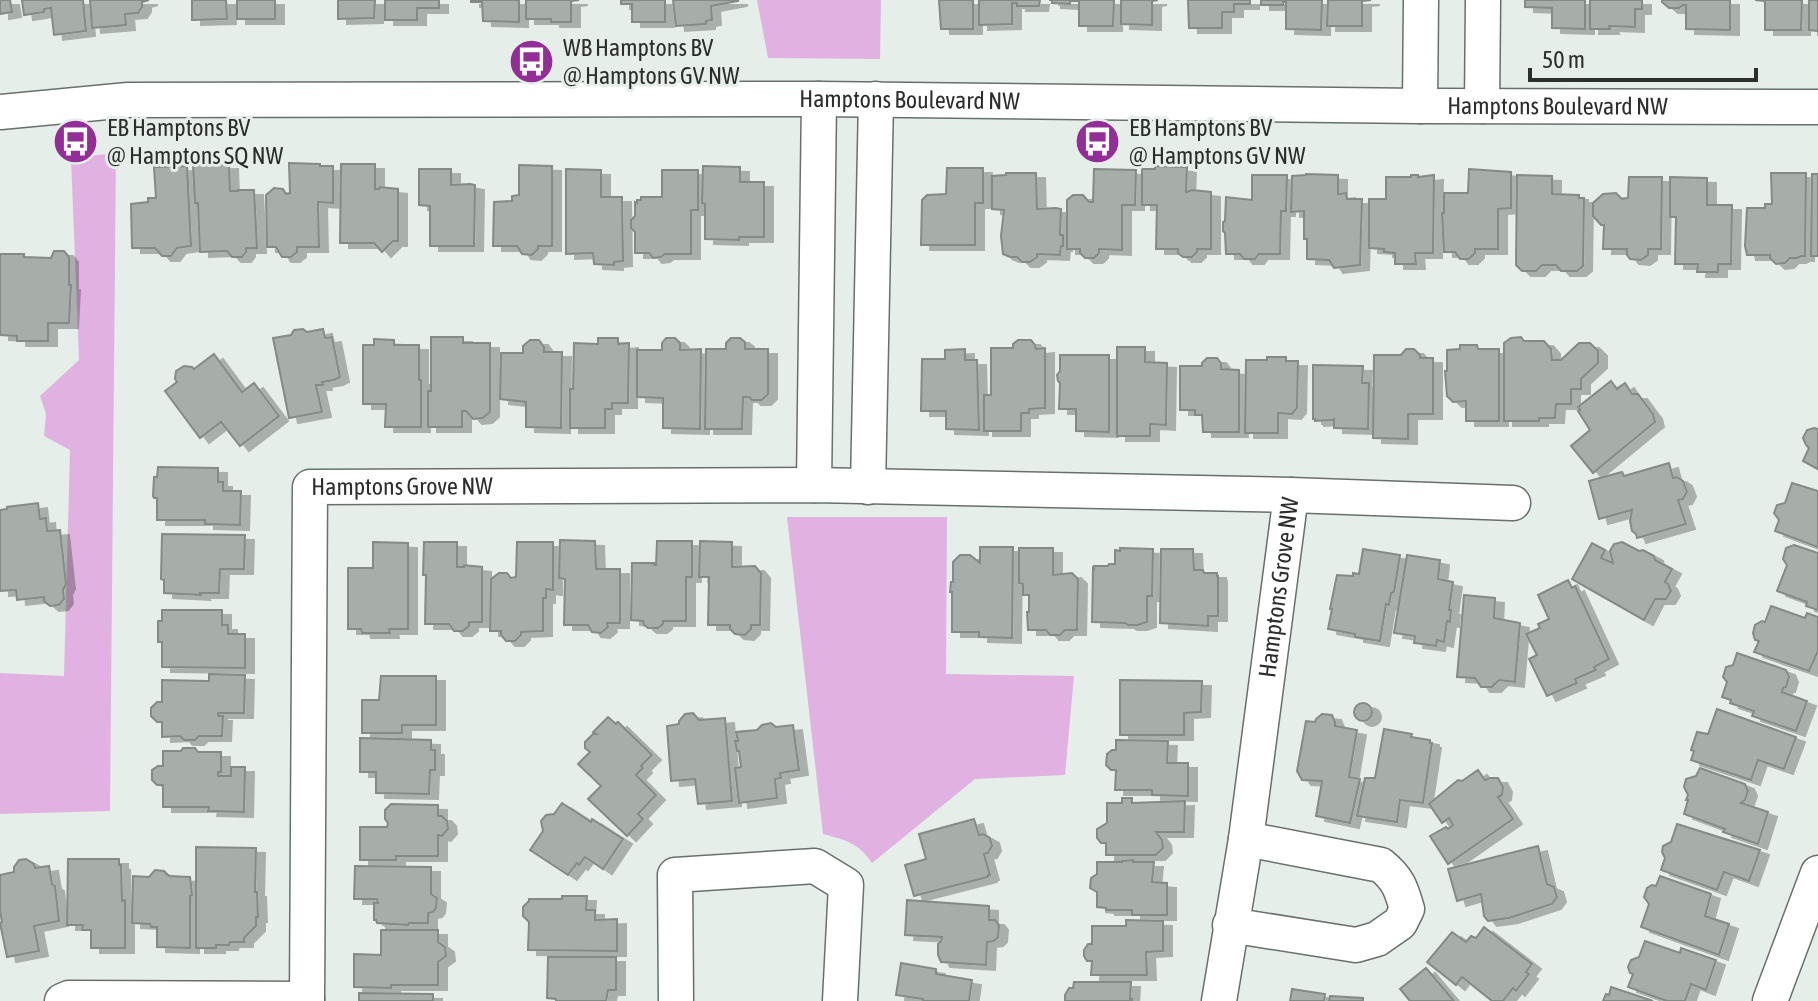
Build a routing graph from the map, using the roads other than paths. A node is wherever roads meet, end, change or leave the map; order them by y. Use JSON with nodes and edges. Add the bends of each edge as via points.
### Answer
{"nodes":[{"id":1,"x":1421,"y":0,"type":"edge"},
{"id":2,"x":1483,"y":0,"type":"edge"},
{"id":3,"x":819,"y":99,"type":"junction"},
{"id":4,"x":876,"y":99,"type":"junction"},
{"id":5,"x":1420,"y":106,"type":"junction"},
{"id":6,"x":1482,"y":106,"type":"junction"},
{"id":7,"x":1818,"y":107,"type":"edge"},
{"id":8,"x":0,"y":112,"type":"edge"},
{"id":9,"x":814,"y":485,"type":"junction"},
{"id":10,"x":868,"y":487,"type":"junction"},
{"id":11,"x":1291,"y":495,"type":"junction"},
{"id":12,"x":1513,"y":503,"type":"dead end"},
{"id":13,"x":1246,"y":839,"type":"junction"},
{"id":14,"x":1818,"y":873,"type":"edge"},
{"id":15,"x":1230,"y":925,"type":"junction"},
{"id":16,"x":307,"y":1000,"type":"edge"},
{"id":17,"x":62,"y":1001,"type":"edge"},
{"id":18,"x":676,"y":1001,"type":"edge"},
{"id":19,"x":840,"y":1001,"type":"edge"},
{"id":20,"x":1219,"y":1001,"type":"edge"},
{"id":21,"x":1770,"y":1001,"type":"edge"}],
"edges":[{"from":1,"to":5,"type":"street"},
{"from":2,"to":6,"type":"street"},
{"from":3,"to":4,"type":"street","name":"Hamptons Boulevard NW"},
{"from":3,"to":8,"type":"street","name":"Hamptons Boulevard NW","via":[[128,100]]},
{"from":3,"to":9,"type":"street"},
{"from":4,"to":5,"type":"street","name":"Hamptons Boulevard NW"},
{"from":4,"to":10,"type":"street"},
{"from":5,"to":6,"type":"street","name":"Hamptons Boulevard NW"},
{"from":6,"to":7,"type":"street","name":"Hamptons Boulevard NW"},
{"from":9,"to":10,"type":"street","name":"Hamptons Grove NW"},
{"from":9,"to":16,"type":"street","name":"Hamptons Grove NW","via":[[310,487]]},
{"from":10,"to":11,"type":"street","name":"Hamptons Grove NW"},
{"from":11,"to":12,"type":"street"},
{"from":11,"to":13,"type":"street","name":"Hamptons Grove NW"},
{"from":13,"to":15,"type":"street","name":"Hamptons Grove NW"},
{"from":13,"to":15,"type":"street","via":[[1381,865],[1402,889],[1407,909],[1400,923],[1377,939],[1356,945]]},
{"from":14,"to":21,"type":"street"},
{"from":15,"to":20,"type":"street","name":"Hamptons Grove NW"},
{"from":16,"to":17,"type":"street"},
{"from":18,"to":19,"type":"street","via":[[675,875],[815,866],[846,885]]}]}
